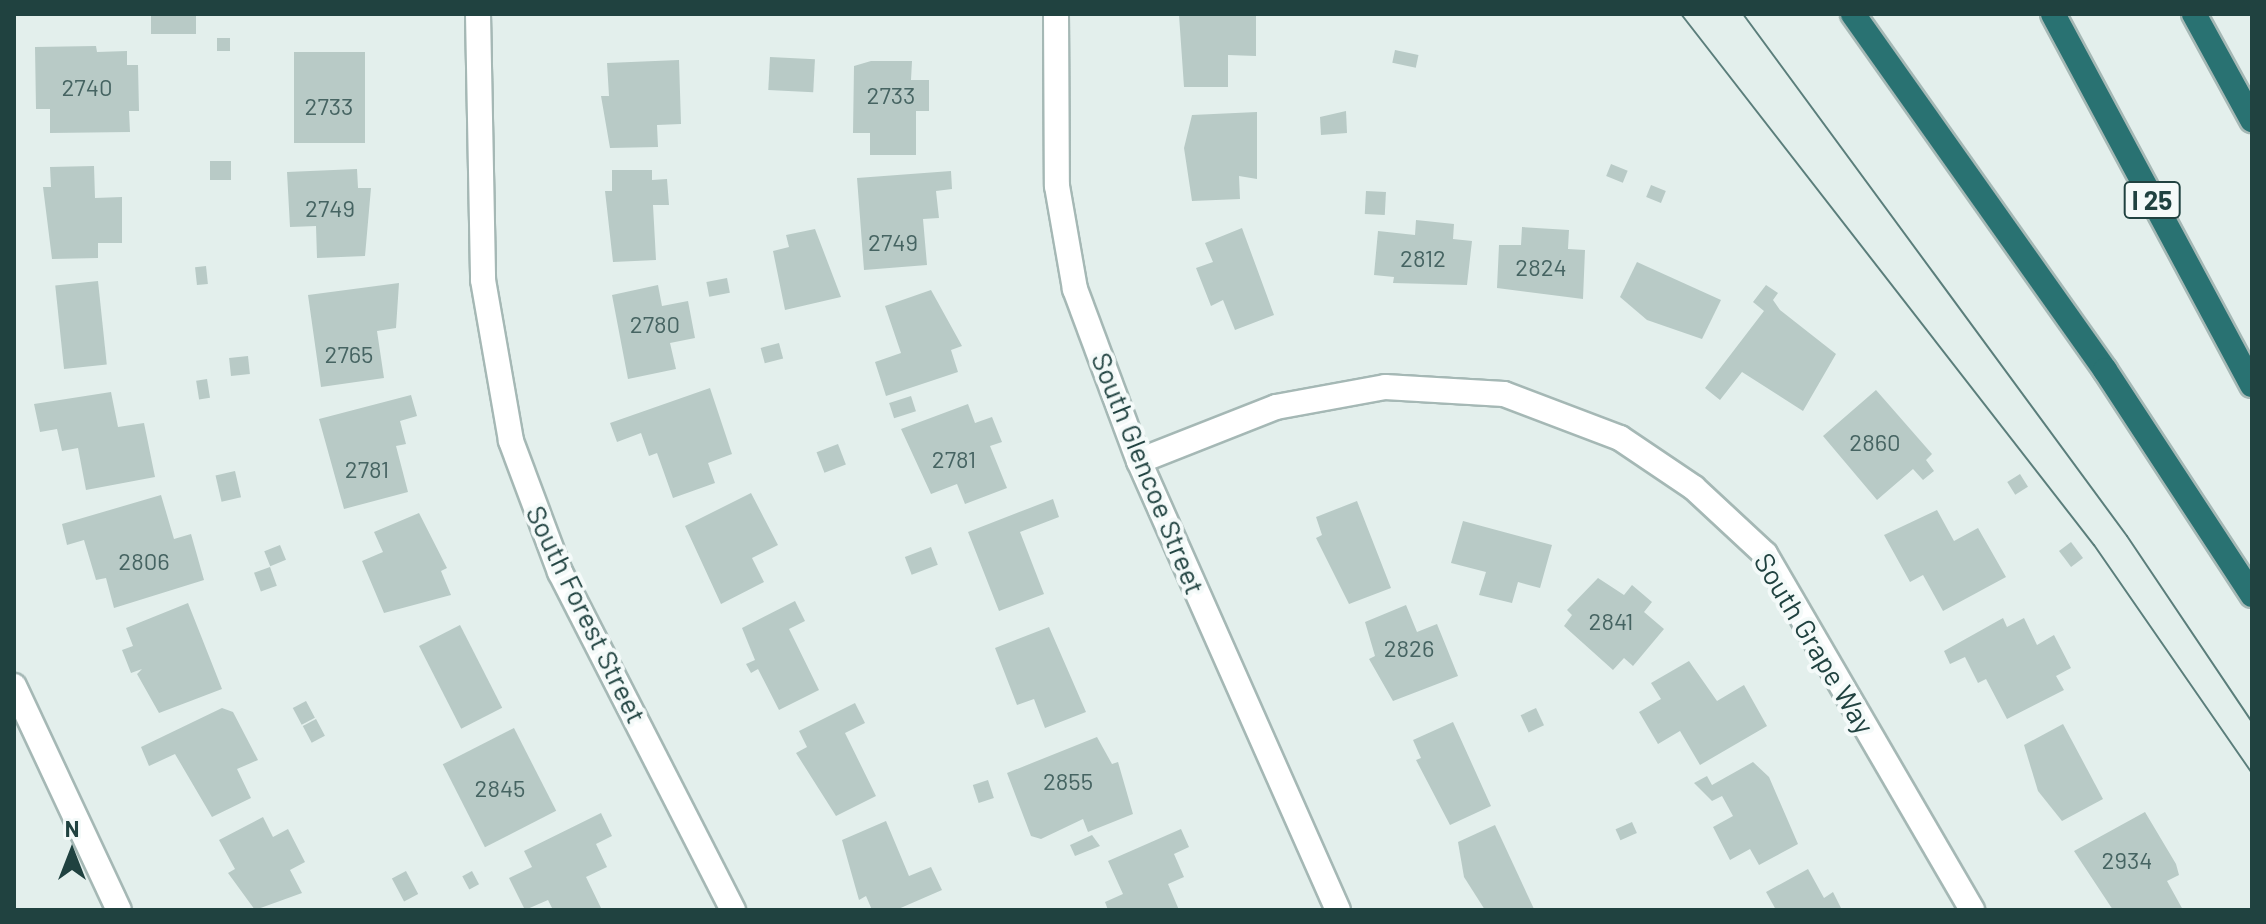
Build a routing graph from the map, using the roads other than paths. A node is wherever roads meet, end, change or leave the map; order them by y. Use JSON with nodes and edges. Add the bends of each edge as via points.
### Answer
{"nodes":[{"id":1,"x":478,"y":14,"type":"edge"},
{"id":2,"x":1056,"y":14,"type":"edge"},
{"id":3,"x":1853,"y":14,"type":"edge"},
{"id":4,"x":2053,"y":14,"type":"edge"},
{"id":5,"x":2194,"y":14,"type":"edge"},
{"id":6,"x":2252,"y":120,"type":"edge"},
{"id":7,"x":2252,"y":385,"type":"edge"},
{"id":8,"x":1139,"y":461,"type":"junction"},
{"id":9,"x":2252,"y":595,"type":"edge"},
{"id":10,"x":14,"y":686,"type":"edge"},
{"id":11,"x":119,"y":910,"type":"edge"},
{"id":12,"x":733,"y":910,"type":"edge"},
{"id":13,"x":1338,"y":910,"type":"edge"},
{"id":14,"x":1972,"y":910,"type":"edge"}],
"edges":[{"from":1,"to":12,"type":"street","name":"South Forest Street","via":[[483,280],[511,441],[560,572]]},
{"from":2,"to":8,"type":"street","name":"South Glencoe Street","via":[[1063,239]]},
{"from":3,"to":9,"type":"highway","via":[[2105,370]]},
{"from":4,"to":7,"type":"highway","number":"I 25"},
{"from":5,"to":6,"type":"highway"},
{"from":8,"to":13,"type":"street","name":"South Glencoe Street"},
{"from":8,"to":14,"type":"street","name":"South Grape Way","via":[[1276,407],[1385,387],[1504,394],[1620,438],[1694,488],[1765,554]]},
{"from":10,"to":11,"type":"street"}]}
